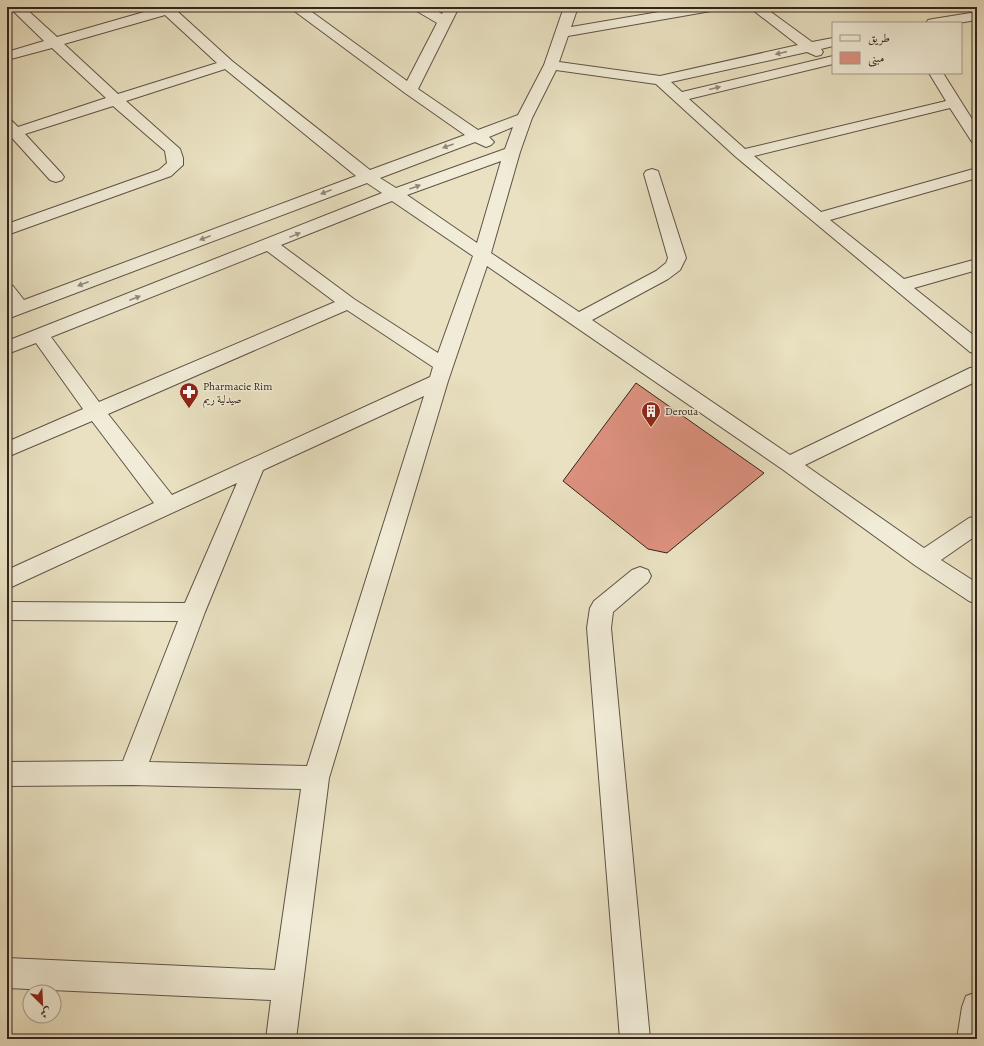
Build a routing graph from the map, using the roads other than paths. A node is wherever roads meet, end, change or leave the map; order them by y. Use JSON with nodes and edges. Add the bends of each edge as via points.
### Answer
{"nodes":[{"id":1,"x":16,"y":7,"type":"edge"},
{"id":2,"x":296,"y":7,"type":"edge"},
{"id":3,"x":420,"y":7,"type":"edge"},
{"id":4,"x":452,"y":7,"type":"edge"},
{"id":5,"x":572,"y":7,"type":"edge"},
{"id":6,"x":711,"y":7,"type":"edge"},
{"id":7,"x":756,"y":7,"type":"edge"},
{"id":8,"x":170,"y":8,"type":"edge"},
{"id":9,"x":977,"y":16,"type":"edge"},
{"id":10,"x":444,"y":21,"type":"junction"},
{"id":11,"x":939,"y":22,"type":"edge"},
{"id":12,"x":562,"y":34,"type":"junction"},
{"id":13,"x":54,"y":42,"type":"junction"},
{"id":14,"x":832,"y":42,"type":"edge"},
{"id":15,"x":808,"y":46,"type":"junction"},
{"id":16,"x":7,"y":56,"type":"edge"},
{"id":17,"x":830,"y":60,"type":"edge"},
{"id":18,"x":227,"y":64,"type":"junction"},
{"id":19,"x":551,"y":65,"type":"junction"},
{"id":20,"x":937,"y":74,"type":"edge"},
{"id":21,"x":660,"y":80,"type":"junction"},
{"id":22,"x":410,"y":90,"type":"junction"},
{"id":23,"x":678,"y":97,"type":"junction"},
{"id":24,"x":116,"y":100,"type":"junction"},
{"id":25,"x":954,"y":103,"type":"junction"},
{"id":26,"x":524,"y":118,"type":"junction"},
{"id":27,"x":10,"y":130,"type":"edge"},
{"id":28,"x":477,"y":136,"type":"junction"},
{"id":29,"x":977,"y":139,"type":"edge"},
{"id":30,"x":508,"y":154,"type":"junction"},
{"id":31,"x":742,"y":154,"type":"junction"},
{"id":32,"x":977,"y":172,"type":"edge"},
{"id":33,"x":652,"y":174,"type":"dead end"},
{"id":34,"x":367,"y":176,"type":"junction"},
{"id":35,"x":56,"y":177,"type":"dead end"},
{"id":36,"x":395,"y":194,"type":"junction"},
{"id":37,"x":818,"y":218,"type":"junction"},
{"id":38,"x":7,"y":230,"type":"edge"},
{"id":39,"x":270,"y":245,"type":"junction"},
{"id":40,"x":482,"y":255,"type":"junction"},
{"id":41,"x":977,"y":264,"type":"edge"},
{"id":42,"x":900,"y":286,"type":"junction"},
{"id":43,"x":7,"y":290,"type":"edge"},
{"id":44,"x":348,"y":303,"type":"junction"},
{"id":45,"x":14,"y":310,"type":"edge"},
{"id":46,"x":578,"y":320,"type":"junction"},
{"id":47,"x":40,"y":335,"type":"junction"},
{"id":48,"x":7,"y":348,"type":"edge"},
{"id":49,"x":977,"y":348,"type":"edge"},
{"id":50,"x":440,"y":373,"type":"junction"},
{"id":51,"x":977,"y":373,"type":"edge"},
{"id":52,"x":96,"y":413,"type":"junction"},
{"id":53,"x":7,"y":450,"type":"edge"},
{"id":54,"x":789,"y":464,"type":"junction"},
{"id":55,"x":255,"y":465,"type":"junction"},
{"id":56,"x":169,"y":506,"type":"junction"},
{"id":57,"x":977,"y":524,"type":"edge"},
{"id":58,"x":924,"y":560,"type":"junction"},
{"id":59,"x":640,"y":576,"type":"dead end"},
{"id":60,"x":7,"y":580,"type":"edge"},
{"id":61,"x":977,"y":595,"type":"edge"},
{"id":62,"x":7,"y":611,"type":"edge"},
{"id":63,"x":194,"y":612,"type":"junction"},
{"id":64,"x":7,"y":774,"type":"edge"},
{"id":65,"x":132,"y":774,"type":"junction"},
{"id":66,"x":316,"y":778,"type":"junction"},
{"id":67,"x":7,"y":973,"type":"edge"},
{"id":68,"x":288,"y":986,"type":"junction"},
{"id":69,"x":977,"y":1007,"type":"edge"},
{"id":70,"x":281,"y":1039,"type":"edge"},
{"id":71,"x":635,"y":1039,"type":"edge"},
{"id":72,"x":972,"y":1039,"type":"edge"}],
"edges":[{"from":1,"to":13,"type":"street"},
{"from":2,"to":22,"type":"street"},
{"from":3,"to":10,"type":"street"},
{"from":4,"to":10,"type":"street"},
{"from":5,"to":12,"type":"street"},
{"from":6,"to":12,"type":"street"},
{"from":7,"to":15,"type":"street"},
{"from":8,"to":13,"type":"street"},
{"from":8,"to":18,"type":"street"},
{"from":9,"to":11,"type":"street"},
{"from":10,"to":22,"type":"street"},
{"from":12,"to":19,"type":"street"},
{"from":13,"to":16,"type":"street"},
{"from":13,"to":24,"type":"street"},
{"from":14,"to":15,"type":"street"},
{"from":15,"to":17,"type":"street"},
{"from":15,"to":21,"type":"street","one_way":true},
{"from":23,"to":17,"type":"street","one_way":true},
{"from":18,"to":24,"type":"street"},
{"from":18,"to":34,"type":"street"},
{"from":19,"to":21,"type":"street"},
{"from":19,"to":26,"type":"street"},
{"from":20,"to":25,"type":"street"},
{"from":21,"to":23,"type":"street"},
{"from":22,"to":28,"type":"street"},
{"from":23,"to":31,"type":"street"},
{"from":24,"to":27,"type":"street"},
{"from":24,"to":38,"type":"street","via":[[172,149],[175,165],[165,173]]},
{"from":25,"to":29,"type":"street"},
{"from":25,"to":31,"type":"street"},
{"from":26,"to":28,"type":"street"},
{"from":26,"to":30,"type":"street"},
{"from":27,"to":35,"type":"street"},
{"from":28,"to":30,"type":"street"},
{"from":28,"to":34,"type":"street","one_way":true},
{"from":36,"to":30,"type":"street","one_way":true},
{"from":30,"to":40,"type":"street"},
{"from":31,"to":37,"type":"street"},
{"from":32,"to":37,"type":"street"},
{"from":33,"to":46,"type":"street","via":[[677,258],[674,266]]},
{"from":34,"to":36,"type":"street"},
{"from":34,"to":45,"type":"street","one_way":true},
{"from":39,"to":36,"type":"street","one_way":true},
{"from":36,"to":40,"type":"street"},
{"from":37,"to":42,"type":"street"},
{"from":39,"to":44,"type":"street"},
{"from":47,"to":39,"type":"street","one_way":true},
{"from":40,"to":46,"type":"street"},
{"from":40,"to":50,"type":"street"},
{"from":41,"to":42,"type":"street"},
{"from":42,"to":49,"type":"street"},
{"from":43,"to":45,"type":"street"},
{"from":44,"to":50,"type":"street"},
{"from":44,"to":52,"type":"street"},
{"from":46,"to":54,"type":"street"},
{"from":47,"to":48,"type":"street"},
{"from":47,"to":52,"type":"street"},
{"from":50,"to":55,"type":"street"},
{"from":50,"to":66,"type":"street"},
{"from":51,"to":54,"type":"street"},
{"from":52,"to":53,"type":"street"},
{"from":52,"to":56,"type":"street"},
{"from":54,"to":58,"type":"street"},
{"from":55,"to":56,"type":"street"},
{"from":55,"to":63,"type":"street"},
{"from":56,"to":60,"type":"street"},
{"from":57,"to":58,"type":"street"},
{"from":58,"to":61,"type":"street"},
{"from":59,"to":71,"type":"street","via":[[602,608],[599,628]]},
{"from":62,"to":63,"type":"street"},
{"from":63,"to":65,"type":"street"},
{"from":64,"to":65,"type":"street"},
{"from":65,"to":66,"type":"street"},
{"from":66,"to":68,"type":"street"},
{"from":67,"to":68,"type":"street"},
{"from":68,"to":70,"type":"street"},
{"from":69,"to":72,"type":"street"}]}
